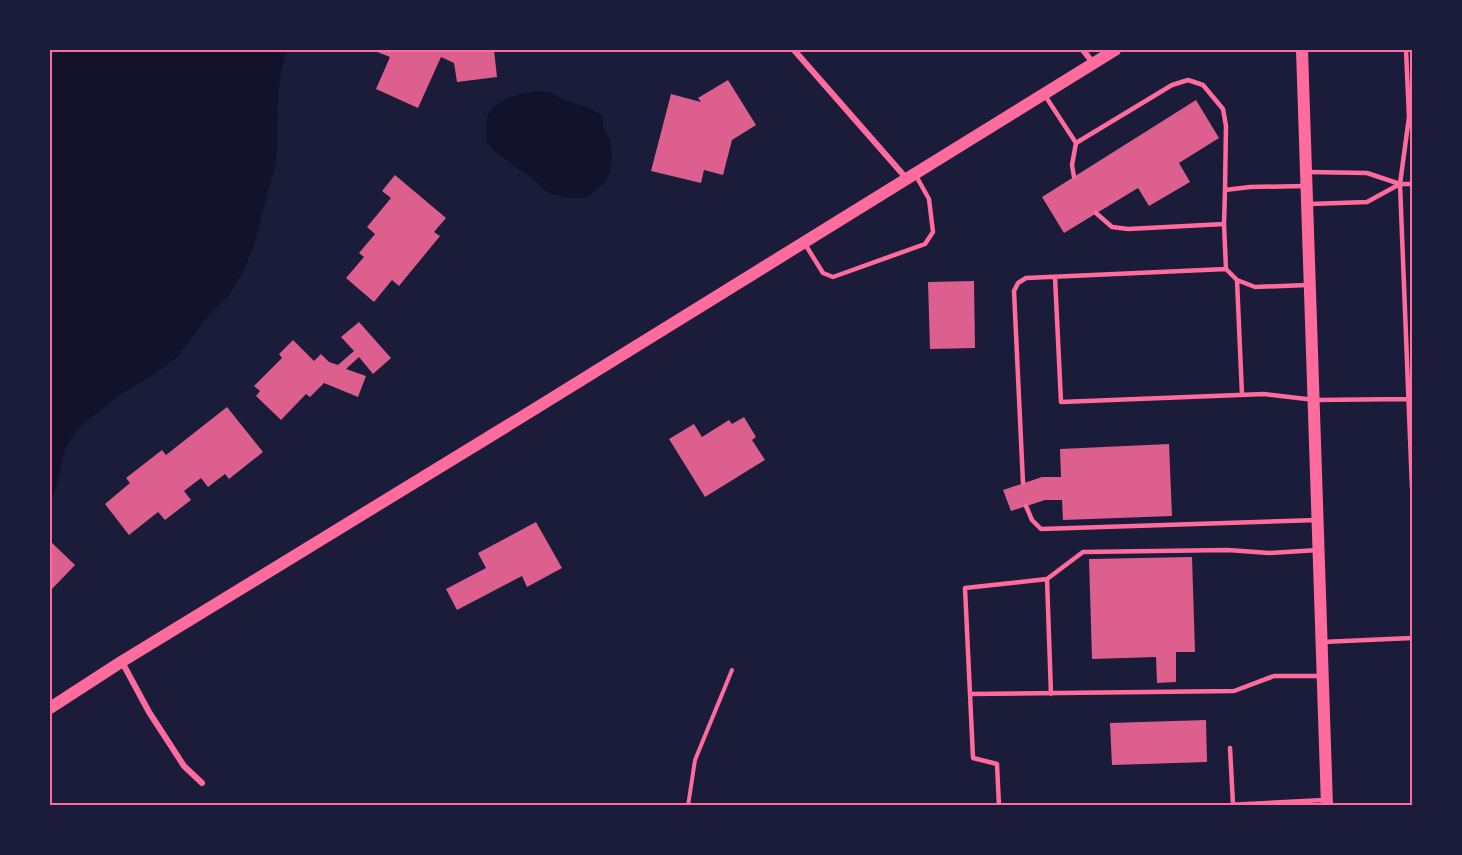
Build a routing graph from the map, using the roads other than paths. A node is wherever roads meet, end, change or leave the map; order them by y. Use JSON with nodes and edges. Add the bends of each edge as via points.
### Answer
{"nodes":[{"id":1,"x":794,"y":50,"type":"edge"},
{"id":2,"x":1083,"y":50,"type":"edge"},
{"id":3,"x":1115,"y":50,"type":"edge"},
{"id":4,"x":1302,"y":50,"type":"edge"},
{"id":5,"x":1406,"y":50,"type":"edge"},
{"id":6,"x":1093,"y":63,"type":"junction"},
{"id":7,"x":1044,"y":94,"type":"junction"},
{"id":8,"x":1076,"y":143,"type":"junction"},
{"id":9,"x":1306,"y":172,"type":"junction"},
{"id":10,"x":911,"y":176,"type":"junction"},
{"id":11,"x":1074,"y":177,"type":"dead end"},
{"id":12,"x":1400,"y":184,"type":"junction"},
{"id":13,"x":1413,"y":184,"type":"edge"},
{"id":14,"x":1307,"y":186,"type":"junction"},
{"id":15,"x":1225,"y":190,"type":"junction"},
{"id":16,"x":1307,"y":204,"type":"junction"},
{"id":17,"x":1096,"y":213,"type":"dead end"},
{"id":18,"x":1224,"y":224,"type":"junction"},
{"id":19,"x":804,"y":242,"type":"junction"},
{"id":20,"x":1226,"y":269,"type":"junction"},
{"id":21,"x":1055,"y":277,"type":"junction"},
{"id":22,"x":1238,"y":280,"type":"junction"},
{"id":23,"x":1310,"y":285,"type":"junction"},
{"id":24,"x":1242,"y":395,"type":"junction"},
{"id":25,"x":1409,"y":399,"type":"junction"},
{"id":26,"x":1315,"y":400,"type":"junction"},
{"id":27,"x":1023,"y":483,"type":"dead end"},
{"id":28,"x":1413,"y":488,"type":"edge"},
{"id":29,"x":1026,"y":506,"type":"dead end"},
{"id":30,"x":1317,"y":519,"type":"junction"},
{"id":31,"x":1318,"y":550,"type":"junction"},
{"id":32,"x":1047,"y":579,"type":"junction"},
{"id":33,"x":1413,"y":638,"type":"edge"},
{"id":34,"x":1322,"y":642,"type":"junction"},
{"id":35,"x":121,"y":662,"type":"junction"},
{"id":36,"x":1324,"y":676,"type":"junction"},
{"id":37,"x":970,"y":694,"type":"junction"},
{"id":38,"x":1051,"y":694,"type":"junction"},
{"id":39,"x":50,"y":708,"type":"edge"},
{"id":40,"x":1230,"y":748,"type":"dead end"},
{"id":41,"x":202,"y":783,"type":"dead end"},
{"id":42,"x":1327,"y":803,"type":"edge"},
{"id":43,"x":1233,"y":804,"type":"junction"},
{"id":44,"x":999,"y":806,"type":"edge"},
{"id":45,"x":1207,"y":806,"type":"edge"}],
"edges":[{"from":1,"to":10,"type":"street"},
{"from":2,"to":6,"type":"street"},
{"from":3,"to":6,"type":"main road"},
{"from":4,"to":9,"type":"main road"},
{"from":5,"to":12,"type":"lane","via":[[1409,117]]},
{"from":6,"to":7,"type":"main road"},
{"from":7,"to":8,"type":"lane"},
{"from":7,"to":10,"type":"main road"},
{"from":8,"to":11,"type":"lane"},
{"from":8,"to":15,"type":"lane","via":[[1172,85],[1188,80],[1203,86],[1223,109]]},
{"from":9,"to":12,"type":"lane","via":[[1367,173]]},
{"from":9,"to":14,"type":"main road"},
{"from":10,"to":19,"type":"main road"},
{"from":10,"to":19,"type":"lane","via":[[929,199],[933,232],[925,244],[833,277],[823,273]]},
{"from":12,"to":13,"type":"lane"},
{"from":12,"to":16,"type":"lane","via":[[1367,202]]},
{"from":12,"to":25,"type":"lane"},
{"from":14,"to":15,"type":"lane"},
{"from":14,"to":16,"type":"main road"},
{"from":15,"to":18,"type":"lane"},
{"from":16,"to":23,"type":"main road"},
{"from":17,"to":18,"type":"lane","via":[[1112,227],[1128,229]]},
{"from":18,"to":20,"type":"lane"},
{"from":19,"to":35,"type":"main road"},
{"from":20,"to":21,"type":"lane"},
{"from":20,"to":22,"type":"lane"},
{"from":21,"to":24,"type":"lane","via":[[1061,402]]},
{"from":21,"to":27,"type":"lane","via":[[1026,278],[1014,291]]},
{"from":22,"to":23,"type":"lane","via":[[1255,286]]},
{"from":22,"to":24,"type":"lane"},
{"from":23,"to":26,"type":"main road"},
{"from":24,"to":26,"type":"lane"},
{"from":25,"to":26,"type":"lane"},
{"from":25,"to":28,"type":"lane"},
{"from":26,"to":30,"type":"main road"},
{"from":29,"to":30,"type":"lane","via":[[1041,529]]},
{"from":30,"to":31,"type":"main road"},
{"from":31,"to":32,"type":"lane","via":[[1083,552]]},
{"from":31,"to":34,"type":"main road"},
{"from":32,"to":37,"type":"lane","via":[[965,588]]},
{"from":32,"to":38,"type":"lane"},
{"from":33,"to":34,"type":"lane"},
{"from":34,"to":36,"type":"main road"},
{"from":35,"to":39,"type":"main road"},
{"from":35,"to":41,"type":"street","via":[[184,766]]},
{"from":36,"to":38,"type":"lane","via":[[1274,676],[1234,691]]},
{"from":36,"to":42,"type":"main road"},
{"from":37,"to":38,"type":"lane"},
{"from":37,"to":44,"type":"lane","via":[[973,759],[997,764]]},
{"from":40,"to":43,"type":"lane"},
{"from":42,"to":43,"type":"lane"},
{"from":43,"to":45,"type":"lane"}]}
